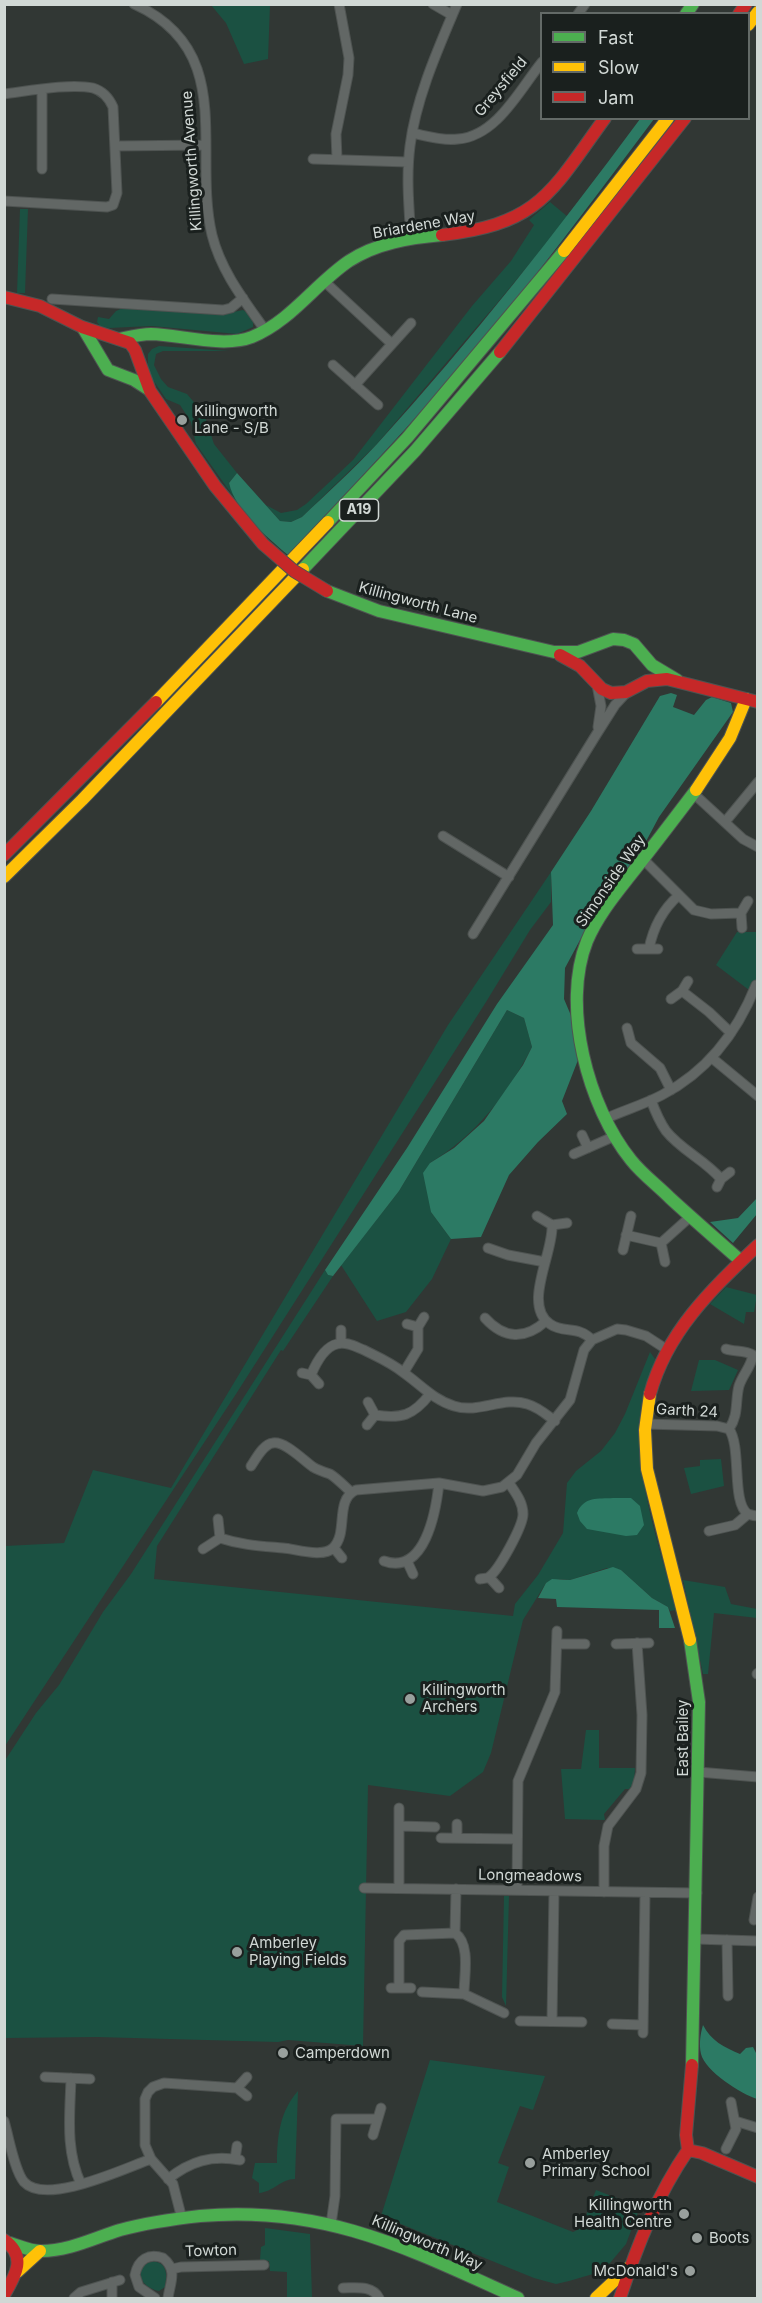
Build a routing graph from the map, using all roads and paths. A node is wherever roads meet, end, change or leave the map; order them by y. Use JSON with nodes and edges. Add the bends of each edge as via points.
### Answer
{"nodes":[{"id":1,"x":134,"y":4,"type":"edge"},
{"id":2,"x":339,"y":4,"type":"edge"},
{"id":3,"x":433,"y":4,"type":"edge"},
{"id":4,"x":457,"y":4,"type":"edge"},
{"id":5,"x":452,"y":15,"type":"junction"},
{"id":6,"x":540,"y":65,"type":"edge"},
{"id":7,"x":42,"y":89,"type":"junction"},
{"id":8,"x":4,"y":94,"type":"edge"},
{"id":9,"x":603,"y":120,"type":"edge"},
{"id":10,"x":666,"y":120,"type":"edge"},
{"id":11,"x":683,"y":120,"type":"edge"},
{"id":12,"x":412,"y":133,"type":"junction"},
{"id":13,"x":206,"y":145,"type":"junction"},
{"id":14,"x":115,"y":146,"type":"junction"},
{"id":15,"x":313,"y":159,"type":"dead end"},
{"id":16,"x":337,"y":159,"type":"junction"},
{"id":17,"x":408,"y":162,"type":"junction"},
{"id":18,"x":42,"y":169,"type":"dead end"},
{"id":19,"x":4,"y":201,"type":"edge"},
{"id":20,"x":411,"y":239,"type":"junction"},
{"id":21,"x":325,"y":282,"type":"junction"},
{"id":22,"x":4,"y":297,"type":"edge"},
{"id":23,"x":243,"y":298,"type":"junction"},
{"id":24,"x":52,"y":299,"type":"dead end"},
{"id":25,"x":104,"y":303,"type":"junction"},
{"id":26,"x":103,"y":315,"type":"dead end"},
{"id":27,"x":411,"y":323,"type":"dead end"},
{"id":28,"x":82,"y":327,"type":"junction"},
{"id":29,"x":265,"y":330,"type":"junction"},
{"id":30,"x":159,"y":335,"type":"junction"},
{"id":31,"x":118,"y":339,"type":"junction"},
{"id":32,"x":392,"y":344,"type":"junction"},
{"id":33,"x":136,"y":355,"type":"junction"},
{"id":34,"x":103,"y":361,"type":"junction"},
{"id":35,"x":333,"y":365,"type":"dead end"},
{"id":36,"x":118,"y":373,"type":"junction"},
{"id":37,"x":355,"y":385,"type":"junction"},
{"id":38,"x":150,"y":391,"type":"junction"},
{"id":39,"x":378,"y":405,"type":"dead end"},
{"id":40,"x":600,"y":645,"type":"junction"},
{"id":41,"x":554,"y":652,"type":"junction"},
{"id":42,"x":643,"y":656,"type":"junction"},
{"id":43,"x":677,"y":680,"type":"junction"},
{"id":44,"x":595,"y":682,"type":"junction"},
{"id":45,"x":632,"y":689,"type":"junction"},
{"id":46,"x":752,"y":700,"type":"edge"},
{"id":47,"x":596,"y":735,"type":"junction"},
{"id":48,"x":758,"y":782,"type":"edge"},
{"id":49,"x":693,"y":793,"type":"junction"},
{"id":50,"x":725,"y":822,"type":"junction"},
{"id":51,"x":443,"y":836,"type":"dead end"},
{"id":52,"x":758,"y":847,"type":"edge"},
{"id":53,"x":4,"y":855,"type":"edge"},
{"id":54,"x":643,"y":860,"type":"junction"},
{"id":55,"x":4,"y":877,"type":"edge"},
{"id":56,"x":509,"y":877,"type":"junction"},
{"id":57,"x":679,"y":895,"type":"junction"},
{"id":58,"x":747,"y":901,"type":"dead end"},
{"id":59,"x":741,"y":913,"type":"junction"},
{"id":60,"x":742,"y":928,"type":"dead end"},
{"id":61,"x":473,"y":934,"type":"dead end"},
{"id":62,"x":637,"y":949,"type":"dead end"},
{"id":63,"x":688,"y":981,"type":"dead end"},
{"id":64,"x":756,"y":985,"type":"dead end"},
{"id":65,"x":682,"y":991,"type":"junction"},
{"id":66,"x":754,"y":998,"type":"edge"},
{"id":67,"x":671,"y":999,"type":"dead end"},
{"id":68,"x":627,"y":1028,"type":"dead end"},
{"id":69,"x":731,"y":1033,"type":"junction"},
{"id":70,"x":631,"y":1043,"type":"junction"},
{"id":71,"x":621,"y":1050,"type":"dead end"},
{"id":72,"x":711,"y":1058,"type":"junction"},
{"id":73,"x":672,"y":1090,"type":"junction"},
{"id":74,"x":758,"y":1096,"type":"edge"},
{"id":75,"x":651,"y":1100,"type":"junction"},
{"id":76,"x":607,"y":1118,"type":"junction"},
{"id":77,"x":582,"y":1135,"type":"dead end"},
{"id":78,"x":615,"y":1136,"type":"junction"},
{"id":79,"x":588,"y":1148,"type":"junction"},
{"id":80,"x":574,"y":1155,"type":"dead end"},
{"id":81,"x":730,"y":1172,"type":"dead end"},
{"id":82,"x":537,"y":1216,"type":"dead end"},
{"id":83,"x":631,"y":1216,"type":"dead end"},
{"id":84,"x":690,"y":1217,"type":"junction"},
{"id":85,"x":567,"y":1223,"type":"dead end"},
{"id":86,"x":552,"y":1225,"type":"junction"},
{"id":87,"x":626,"y":1235,"type":"junction"},
{"id":88,"x":661,"y":1243,"type":"junction"},
{"id":89,"x":510,"y":1245,"type":"dead end"},
{"id":90,"x":758,"y":1245,"type":"edge"},
{"id":91,"x":488,"y":1248,"type":"dead end"},
{"id":92,"x":623,"y":1250,"type":"dead end"},
{"id":93,"x":508,"y":1255,"type":"junction"},
{"id":94,"x":741,"y":1261,"type":"junction"},
{"id":95,"x":545,"y":1262,"type":"junction"},
{"id":96,"x":665,"y":1262,"type":"dead end"},
{"id":97,"x":424,"y":1317,"type":"dead end"},
{"id":98,"x":485,"y":1318,"type":"dead end"},
{"id":99,"x":546,"y":1321,"type":"junction"},
{"id":100,"x":407,"y":1324,"type":"dead end"},
{"id":101,"x":418,"y":1327,"type":"junction"},
{"id":102,"x":495,"y":1329,"type":"junction"},
{"id":103,"x":341,"y":1330,"type":"dead end"},
{"id":104,"x":488,"y":1336,"type":"dead end"},
{"id":105,"x":592,"y":1340,"type":"junction"},
{"id":106,"x":341,"y":1343,"type":"junction"},
{"id":107,"x":666,"y":1349,"type":"junction"},
{"id":108,"x":726,"y":1349,"type":"dead end"},
{"id":109,"x":404,"y":1372,"type":"junction"},
{"id":110,"x":319,"y":1384,"type":"dead end"},
{"id":111,"x":430,"y":1394,"type":"junction"},
{"id":112,"x":368,"y":1402,"type":"dead end"},
{"id":113,"x":375,"y":1415,"type":"junction"},
{"id":114,"x":555,"y":1421,"type":"junction"},
{"id":115,"x":645,"y":1424,"type":"junction"},
{"id":116,"x":367,"y":1425,"type":"dead end"},
{"id":117,"x":729,"y":1429,"type":"junction"},
{"id":118,"x":270,"y":1431,"type":"dead end"},
{"id":119,"x":273,"y":1443,"type":"junction"},
{"id":120,"x":251,"y":1467,"type":"dead end"},
{"id":121,"x":509,"y":1483,"type":"junction"},
{"id":122,"x":439,"y":1484,"type":"junction"},
{"id":123,"x":351,"y":1492,"type":"junction"},
{"id":124,"x":753,"y":1515,"type":"edge"},
{"id":125,"x":218,"y":1520,"type":"dead end"},
{"id":126,"x":709,"y":1531,"type":"dead end"},
{"id":127,"x":220,"y":1538,"type":"junction"},
{"id":128,"x":333,"y":1548,"type":"junction"},
{"id":129,"x":202,"y":1549,"type":"dead end"},
{"id":130,"x":342,"y":1558,"type":"dead end"},
{"id":131,"x":384,"y":1561,"type":"dead end"},
{"id":132,"x":407,"y":1561,"type":"junction"},
{"id":133,"x":413,"y":1574,"type":"dead end"},
{"id":134,"x":499,"y":1588,"type":"dead end"},
{"id":135,"x":557,"y":1631,"type":"dead end"},
{"id":136,"x":638,"y":1643,"type":"junction"},
{"id":137,"x":649,"y":1643,"type":"dead end"},
{"id":138,"x":557,"y":1644,"type":"junction"},
{"id":139,"x":585,"y":1644,"type":"dead end"},
{"id":140,"x":616,"y":1644,"type":"dead end"},
{"id":141,"x":698,"y":1772,"type":"junction"},
{"id":142,"x":758,"y":1777,"type":"edge"},
{"id":143,"x":399,"y":1808,"type":"dead end"},
{"id":144,"x":457,"y":1824,"type":"dead end"},
{"id":145,"x":399,"y":1826,"type":"junction"},
{"id":146,"x":435,"y":1827,"type":"dead end"},
{"id":147,"x":441,"y":1838,"type":"dead end"},
{"id":148,"x":457,"y":1838,"type":"junction"},
{"id":149,"x":517,"y":1839,"type":"junction"},
{"id":150,"x":364,"y":1888,"type":"dead end"},
{"id":151,"x":399,"y":1888,"type":"junction"},
{"id":152,"x":456,"y":1889,"type":"junction"},
{"id":153,"x":517,"y":1890,"type":"junction"},
{"id":154,"x":554,"y":1891,"type":"junction"},
{"id":155,"x":604,"y":1892,"type":"junction"},
{"id":156,"x":645,"y":1893,"type":"junction"},
{"id":157,"x":696,"y":1893,"type":"junction"},
{"id":158,"x":758,"y":1898,"type":"edge"},
{"id":159,"x":754,"y":1920,"type":"dead end"},
{"id":160,"x":455,"y":1934,"type":"junction"},
{"id":161,"x":695,"y":1939,"type":"junction"},
{"id":162,"x":728,"y":1941,"type":"junction"},
{"id":163,"x":758,"y":1941,"type":"edge"},
{"id":164,"x":411,"y":1988,"type":"dead end"},
{"id":165,"x":422,"y":1992,"type":"dead end"},
{"id":166,"x":464,"y":1994,"type":"junction"},
{"id":167,"x":728,"y":1996,"type":"dead end"},
{"id":168,"x":504,"y":2013,"type":"dead end"},
{"id":169,"x":520,"y":2020,"type":"dead end"},
{"id":170,"x":552,"y":2021,"type":"junction"},
{"id":171,"x":582,"y":2022,"type":"dead end"},
{"id":172,"x":612,"y":2024,"type":"dead end"},
{"id":173,"x":45,"y":2077,"type":"dead end"},
{"id":174,"x":247,"y":2077,"type":"dead end"},
{"id":175,"x":71,"y":2078,"type":"junction"},
{"id":176,"x":90,"y":2079,"type":"dead end"},
{"id":177,"x":237,"y":2088,"type":"junction"},
{"id":178,"x":247,"y":2096,"type":"dead end"},
{"id":179,"x":731,"y":2102,"type":"dead end"},
{"id":180,"x":381,"y":2108,"type":"dead end"},
{"id":181,"x":376,"y":2119,"type":"junction"},
{"id":182,"x":4,"y":2121,"type":"edge"},
{"id":183,"x":735,"y":2121,"type":"junction"},
{"id":184,"x":758,"y":2128,"type":"edge"},
{"id":185,"x":373,"y":2135,"type":"dead end"},
{"id":186,"x":237,"y":2146,"type":"dead end"},
{"id":187,"x":726,"y":2149,"type":"dead end"},
{"id":188,"x":688,"y":2150,"type":"junction"},
{"id":189,"x":151,"y":2159,"type":"junction"},
{"id":190,"x":758,"y":2177,"type":"edge"},
{"id":191,"x":168,"y":2179,"type":"junction"},
{"id":192,"x":81,"y":2184,"type":"junction"},
{"id":193,"x":182,"y":2218,"type":"junction"},
{"id":194,"x":331,"y":2224,"type":"junction"},
{"id":195,"x":7,"y":2241,"type":"edge"},
{"id":196,"x":40,"y":2251,"type":"junction"},
{"id":197,"x":632,"y":2263,"type":"junction"},
{"id":198,"x":250,"y":2265,"type":"junction"},
{"id":199,"x":264,"y":2265,"type":"dead end"},
{"id":200,"x":172,"y":2269,"type":"junction"},
{"id":201,"x":17,"y":2272,"type":"junction"},
{"id":202,"x":250,"y":2276,"type":"dead end"},
{"id":203,"x":343,"y":2288,"type":"dead end"},
{"id":204,"x":4,"y":2295,"type":"edge"},
{"id":205,"x":74,"y":2298,"type":"edge"},
{"id":206,"x":112,"y":2298,"type":"edge"},
{"id":207,"x":155,"y":2298,"type":"edge"},
{"id":208,"x":168,"y":2298,"type":"edge"},
{"id":209,"x":379,"y":2298,"type":"edge"},
{"id":210,"x":518,"y":2298,"type":"edge"},
{"id":211,"x":596,"y":2298,"type":"edge"},
{"id":212,"x":620,"y":2298,"type":"edge"}],
"edges":[{"from":1,"to":13,"type":"street","name":"Killingworth Avenue","via":[[169,27],[193,60],[204,94]]},
{"from":2,"to":16,"type":"street","via":[[349,58],[336,134]]},
{"from":3,"to":5,"type":"street"},
{"from":4,"to":5,"type":"street"},
{"from":5,"to":12,"type":"street"},
{"from":6,"to":12,"type":"street","name":"Greysfield","via":[[484,130],[459,139]]},
{"from":7,"to":8,"type":"street"},
{"from":7,"to":14,"type":"street","via":[[81,87],[103,93],[112,107]]},
{"from":7,"to":18,"type":"street"},
{"from":9,"to":20,"type":"main road","name":"Briardene Way","via":[[553,187],[528,210],[484,229]]},
{"from":10,"to":53,"type":"main road","number":"A19","via":[[572,241],[407,438],[193,665]]},
{"from":11,"to":55,"type":"main road","number":"A19","via":[[525,322],[415,451]]},
{"from":12,"to":17,"type":"street"},
{"from":13,"to":14,"type":"street"},
{"from":13,"to":23,"type":"street","name":"Killingworth Avenue","via":[[213,237],[223,265]]},
{"from":14,"to":19,"type":"street","via":[[117,193],[113,205]]},
{"from":15,"to":16,"type":"street"},
{"from":16,"to":17,"type":"street"},
{"from":17,"to":20,"type":"street"},
{"from":20,"to":21,"type":"main road","name":"Briardene Way","via":[[363,252]]},
{"from":21,"to":29,"type":"main road","name":"Briardene Way"},
{"from":21,"to":32,"type":"street"},
{"from":22,"to":28,"type":"main road","via":[[40,306]]},
{"from":23,"to":25,"type":"street","via":[[223,310]]},
{"from":23,"to":29,"type":"street","name":"Killingworth Avenue"},
{"from":24,"to":25,"type":"street"},
{"from":25,"to":26,"type":"street"},
{"from":27,"to":32,"type":"street"},
{"from":28,"to":31,"type":"main road"},
{"from":28,"to":34,"type":"main road"},
{"from":29,"to":30,"type":"main road","name":"Briardene Way","via":[[237,341]]},
{"from":30,"to":31,"type":"main road","name":"Briardene Way"},
{"from":30,"to":33,"type":"main road"},
{"from":31,"to":33,"type":"main road","via":[[130,343]]},
{"from":31,"to":34,"type":"main road","via":[[104,348]]},
{"from":32,"to":37,"type":"street"},
{"from":33,"to":36,"type":"main road","via":[[132,368]]},
{"from":33,"to":38,"type":"main road"},
{"from":34,"to":36,"type":"main road","via":[[108,370]]},
{"from":35,"to":37,"type":"street"},
{"from":36,"to":38,"type":"main road"},
{"from":37,"to":39,"type":"street"},
{"from":38,"to":41,"type":"main road","name":"Killingworth Lane","bridge":true,"via":[[240,519],[294,571],[327,591],[379,611]]},
{"from":40,"to":41,"type":"main road","via":[[573,653]]},
{"from":40,"to":42,"type":"main road","via":[[624,639]]},
{"from":40,"to":44,"type":"main road","via":[[590,661]]},
{"from":41,"to":44,"type":"main road","via":[[576,663]]},
{"from":42,"to":43,"type":"main road"},
{"from":42,"to":45,"type":"main road","via":[[644,674]]},
{"from":43,"to":45,"type":"main road","via":[[653,680]]},
{"from":43,"to":46,"type":"main road"},
{"from":44,"to":45,"type":"main road","via":[[611,693]]},
{"from":44,"to":47,"type":"street","via":[[601,706]]},
{"from":45,"to":47,"type":"street","via":[[615,705]]},
{"from":46,"to":49,"type":"main road","name":"Simonside Way"},
{"from":47,"to":56,"type":"street"},
{"from":48,"to":50,"type":"street"},
{"from":49,"to":50,"type":"street"},
{"from":49,"to":54,"type":"main road","name":"Simonside Way"},
{"from":50,"to":52,"type":"street"},
{"from":51,"to":56,"type":"street"},
{"from":54,"to":57,"type":"street"},
{"from":54,"to":76,"type":"main road","name":"Simonside Way","via":[[588,939],[577,975],[582,1045]]},
{"from":56,"to":61,"type":"street"},
{"from":57,"to":59,"type":"street","via":[[702,913]]},
{"from":57,"to":62,"type":"street","via":[[652,932],[653,949]]},
{"from":58,"to":59,"type":"street"},
{"from":59,"to":60,"type":"street"},
{"from":63,"to":65,"type":"street"},
{"from":64,"to":66,"type":"street"},
{"from":65,"to":67,"type":"street"},
{"from":65,"to":69,"type":"street"},
{"from":66,"to":69,"type":"street"},
{"from":68,"to":70,"type":"street"},
{"from":69,"to":72,"type":"street"},
{"from":70,"to":71,"type":"street"},
{"from":70,"to":73,"type":"street","via":[[660,1068]]},
{"from":72,"to":73,"type":"street"},
{"from":72,"to":74,"type":"street"},
{"from":73,"to":75,"type":"street"},
{"from":75,"to":76,"type":"street"},
{"from":75,"to":81,"type":"street","via":[[667,1132],[712,1168],[719,1183]]},
{"from":76,"to":78,"type":"main road","name":"Simonside Way"},
{"from":77,"to":79,"type":"street"},
{"from":78,"to":79,"type":"street"},
{"from":78,"to":84,"type":"main road","name":"Simonside Way","via":[[639,1169]]},
{"from":79,"to":80,"type":"street"},
{"from":82,"to":86,"type":"street"},
{"from":83,"to":87,"type":"street"},
{"from":84,"to":88,"type":"street"},
{"from":84,"to":94,"type":"main road","name":"Simonside Way"},
{"from":85,"to":86,"type":"street"},
{"from":86,"to":95,"type":"street","via":[[551,1247]]},
{"from":87,"to":88,"type":"street"},
{"from":87,"to":92,"type":"street"},
{"from":88,"to":96,"type":"street"},
{"from":89,"to":93,"type":"street"},
{"from":90,"to":94,"type":"main road","name":"East Bailey"},
{"from":91,"to":93,"type":"street"},
{"from":93,"to":95,"type":"street"},
{"from":94,"to":107,"type":"main road","name":"East Bailey","via":[[682,1324]]},
{"from":95,"to":99,"type":"street","via":[[538,1292],[539,1309]]},
{"from":97,"to":101,"type":"street"},
{"from":98,"to":102,"type":"street"},
{"from":99,"to":102,"type":"street","via":[[535,1331],[523,1334]]},
{"from":99,"to":105,"type":"street","via":[[556,1327],[585,1332]]},
{"from":100,"to":101,"type":"street"},
{"from":101,"to":109,"type":"street","via":[[417,1349]]},
{"from":102,"to":104,"type":"street"},
{"from":103,"to":106,"type":"street"},
{"from":105,"to":107,"type":"street","via":[[617,1329],[626,1330],[646,1336]]},
{"from":105,"to":114,"type":"street","via":[[584,1350],[570,1401]]},
{"from":106,"to":109,"type":"street","via":[[370,1353]]},
{"from":106,"to":110,"type":"street","via":[[322,1355],[307,1374]]},
{"from":107,"to":115,"type":"main road","name":"East Bailey","via":[[652,1384]]},
{"from":108,"to":117,"type":"street","name":"Garth 24","via":[[753,1355],[740,1385],[737,1412]]},
{"from":109,"to":111,"type":"street"},
{"from":111,"to":113,"type":"street","via":[[403,1416]]},
{"from":111,"to":114,"type":"street","via":[[455,1407],[528,1404]]},
{"from":112,"to":113,"type":"street"},
{"from":113,"to":116,"type":"street"},
{"from":114,"to":121,"type":"street"},
{"from":115,"to":117,"type":"street","name":"Garth 24"},
{"from":115,"to":141,"type":"main road","name":"East Bailey","via":[[646,1468],[697,1673]]},
{"from":117,"to":124,"type":"street","name":"Garth 24","via":[[734,1436],[742,1506]]},
{"from":118,"to":119,"type":"street"},
{"from":119,"to":120,"type":"street"},
{"from":119,"to":123,"type":"street","via":[[331,1475]]},
{"from":121,"to":122,"type":"street","via":[[483,1491]]},
{"from":121,"to":134,"type":"street","via":[[522,1507],[522,1523],[484,1578]]},
{"from":122,"to":123,"type":"street"},
{"from":122,"to":132,"type":"street","via":[[433,1523],[423,1544]]},
{"from":123,"to":128,"type":"street"},
{"from":124,"to":126,"type":"street","name":"Garth 24","via":[[735,1525]]},
{"from":125,"to":127,"type":"street"},
{"from":127,"to":128,"type":"street","via":[[237,1544],[308,1552]]},
{"from":127,"to":129,"type":"street"},
{"from":128,"to":130,"type":"street"},
{"from":131,"to":132,"type":"street"},
{"from":132,"to":133,"type":"street"},
{"from":135,"to":138,"type":"street"},
{"from":136,"to":137,"type":"street"},
{"from":136,"to":140,"type":"street"},
{"from":136,"to":155,"type":"street","via":[[641,1773],[636,1789],[608,1826]]},
{"from":138,"to":139,"type":"street"},
{"from":138,"to":149,"type":"street","via":[[555,1692],[518,1781]]},
{"from":141,"to":142,"type":"street"},
{"from":141,"to":157,"type":"main road","name":"East Bailey"},
{"from":143,"to":145,"type":"street"},
{"from":144,"to":148,"type":"street"},
{"from":145,"to":146,"type":"street"},
{"from":145,"to":151,"type":"street"},
{"from":147,"to":148,"type":"street"},
{"from":148,"to":149,"type":"street"},
{"from":149,"to":153,"type":"street"},
{"from":150,"to":151,"type":"street","name":"Longmeadows"},
{"from":151,"to":152,"type":"street","name":"Longmeadows"},
{"from":152,"to":153,"type":"street","name":"Longmeadows"},
{"from":152,"to":160,"type":"street"},
{"from":153,"to":154,"type":"street","name":"Longmeadows"},
{"from":154,"to":155,"type":"street","name":"Longmeadows"},
{"from":154,"to":170,"type":"street"},
{"from":155,"to":156,"type":"street","name":"Longmeadows"},
{"from":156,"to":157,"type":"street","name":"Longmeadows"},
{"from":156,"to":172,"type":"street","via":[[643,2029]]},
{"from":157,"to":161,"type":"main road","name":"East Bailey"},
{"from":158,"to":159,"type":"street"},
{"from":160,"to":164,"type":"street","via":[[407,1933],[401,1938],[395,1988]]},
{"from":160,"to":166,"type":"street","via":[[465,1948]]},
{"from":161,"to":162,"type":"street"},
{"from":161,"to":188,"type":"main road","name":"East Bailey"},
{"from":162,"to":163,"type":"street"},
{"from":162,"to":167,"type":"street"},
{"from":165,"to":166,"type":"street"},
{"from":166,"to":168,"type":"street"},
{"from":169,"to":170,"type":"street"},
{"from":170,"to":171,"type":"street"},
{"from":173,"to":175,"type":"street"},
{"from":174,"to":177,"type":"street"},
{"from":175,"to":176,"type":"street"},
{"from":175,"to":192,"type":"street","via":[[70,2147]]},
{"from":177,"to":178,"type":"street"},
{"from":177,"to":189,"type":"street","via":[[186,2083],[153,2087],[146,2099],[146,2145]]},
{"from":179,"to":183,"type":"street"},
{"from":180,"to":181,"type":"street"},
{"from":181,"to":185,"type":"street"},
{"from":181,"to":194,"type":"street","via":[[336,2119]]},
{"from":182,"to":192,"type":"street","via":[[25,2182],[48,2190]]},
{"from":183,"to":184,"type":"street"},
{"from":183,"to":187,"type":"street","via":[[736,2129]]},
{"from":186,"to":191,"type":"street","via":[[238,2159],[191,2163]]},
{"from":188,"to":190,"type":"main road"},
{"from":188,"to":197,"type":"main road","via":[[669,2178]]},
{"from":189,"to":191,"type":"street"},
{"from":189,"to":192,"type":"street"},
{"from":191,"to":193,"type":"street","via":[[173,2184]]},
{"from":193,"to":194,"type":"main road","name":"Killingworth Way","via":[[254,2214]]},
{"from":193,"to":196,"type":"main road","name":"Killingworth Way"},
{"from":194,"to":210,"type":"main road","name":"Killingworth Way","via":[[397,2244]]},
{"from":195,"to":196,"type":"main road","name":"Killingworth Way"},
{"from":195,"to":201,"type":"main road","name":"Killingworth Way","via":[[17,2257]]},
{"from":196,"to":201,"type":"main road"},
{"from":197,"to":211,"type":"main road"},
{"from":197,"to":212,"type":"main road"},
{"from":198,"to":199,"type":"street","name":"Towton"},
{"from":198,"to":200,"type":"street","name":"Towton"},
{"from":198,"to":202,"type":"street","name":"Towton"},
{"from":200,"to":207,"type":"street","via":[[157,2256],[147,2257],[137,2265],[137,2283]]},
{"from":200,"to":208,"type":"street"},
{"from":201,"to":204,"type":"main road"},
{"from":203,"to":209,"type":"street","via":[[368,2288]]},
{"from":205,"to":206,"type":"street","via":[[116,2281]]}]}
